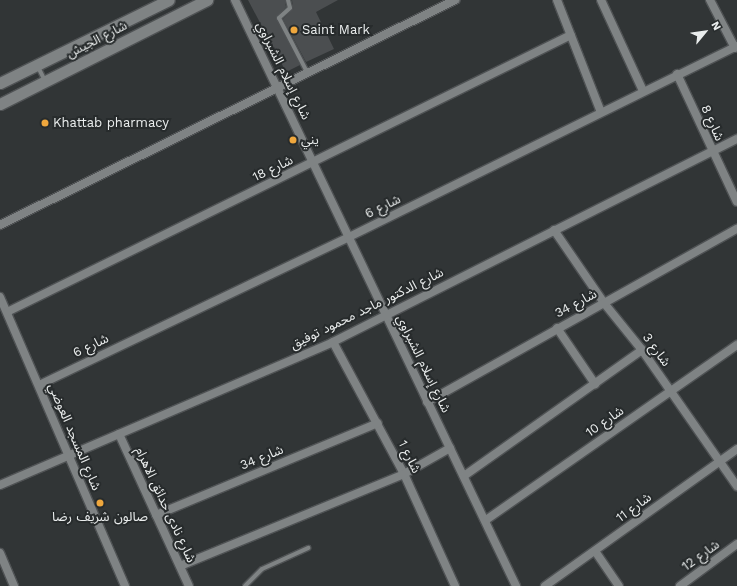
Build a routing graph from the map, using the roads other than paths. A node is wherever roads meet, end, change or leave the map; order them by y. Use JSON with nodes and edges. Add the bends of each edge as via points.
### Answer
{"nodes":[{"id":1,"x":169,"y":0,"type":"edge"},
{"id":2,"x":207,"y":0,"type":"edge"},
{"id":3,"x":235,"y":0,"type":"edge"},
{"id":4,"x":288,"y":0,"type":"edge"},
{"id":5,"x":456,"y":0,"type":"edge"},
{"id":6,"x":557,"y":0,"type":"edge"},
{"id":7,"x":601,"y":0,"type":"edge"},
{"id":8,"x":710,"y":0,"type":"edge"},
{"id":9,"x":571,"y":35,"type":"junction"},
{"id":10,"x":736,"y":47,"type":"edge"},
{"id":11,"x":37,"y":65,"type":"junction"},
{"id":12,"x":307,"y":72,"type":"junction"},
{"id":13,"x":677,"y":74,"type":"junction"},
{"id":14,"x":45,"y":82,"type":"junction"},
{"id":15,"x":0,"y":83,"type":"edge"},
{"id":16,"x":277,"y":87,"type":"junction"},
{"id":17,"x":643,"y":91,"type":"junction"},
{"id":18,"x":0,"y":104,"type":"edge"},
{"id":19,"x":601,"y":112,"type":"junction"},
{"id":20,"x":737,"y":139,"type":"edge"},
{"id":21,"x":711,"y":151,"type":"junction"},
{"id":22,"x":313,"y":163,"type":"junction"},
{"id":23,"x":737,"y":202,"type":"edge"},
{"id":24,"x":0,"y":225,"type":"edge"},
{"id":25,"x":737,"y":229,"type":"edge"},
{"id":26,"x":554,"y":230,"type":"junction"},
{"id":27,"x":349,"y":237,"type":"junction"},
{"id":28,"x":0,"y":298,"type":"edge"},
{"id":29,"x":604,"y":303,"type":"junction"},
{"id":30,"x":7,"y":312,"type":"junction"},
{"id":31,"x":386,"y":315,"type":"junction"},
{"id":32,"x":557,"y":328,"type":"junction"},
{"id":33,"x":333,"y":342,"type":"junction"},
{"id":34,"x":737,"y":345,"type":"edge"},
{"id":35,"x":642,"y":350,"type":"junction"},
{"id":36,"x":595,"y":384,"type":"junction"},
{"id":37,"x":39,"y":385,"type":"junction"},
{"id":38,"x":671,"y":391,"type":"junction"},
{"id":39,"x":427,"y":402,"type":"junction"},
{"id":40,"x":378,"y":423,"type":"junction"},
{"id":41,"x":119,"y":434,"type":"junction"},
{"id":42,"x":450,"y":448,"type":"junction"},
{"id":43,"x":737,"y":449,"type":"edge"},
{"id":44,"x":69,"y":456,"type":"junction"},
{"id":45,"x":720,"y":462,"type":"junction"},
{"id":46,"x":404,"y":474,"type":"junction"},
{"id":47,"x":464,"y":476,"type":"junction"},
{"id":48,"x":0,"y":485,"type":"edge"},
{"id":49,"x":737,"y":486,"type":"edge"},
{"id":50,"x":156,"y":515,"type":"junction"},
{"id":51,"x":486,"y":520,"type":"junction"},
{"id":52,"x":737,"y":544,"type":"edge"},
{"id":53,"x":308,"y":548,"type":"dead end"},
{"id":54,"x":595,"y":551,"type":"junction"},
{"id":55,"x":0,"y":553,"type":"edge"},
{"id":56,"x":180,"y":566,"type":"junction"},
{"id":57,"x":14,"y":586,"type":"edge"},
{"id":58,"x":125,"y":586,"type":"edge"},
{"id":59,"x":189,"y":586,"type":"edge"},
{"id":60,"x":245,"y":586,"type":"edge"},
{"id":61,"x":455,"y":586,"type":"edge"},
{"id":62,"x":516,"y":586,"type":"edge"},
{"id":63,"x":545,"y":586,"type":"edge"},
{"id":64,"x":619,"y":586,"type":"edge"},
{"id":65,"x":680,"y":586,"type":"edge"}],
"edges":[{"from":1,"to":11,"type":"street","name":"شارع الجيش"},
{"from":2,"to":14,"type":"street","name":"شارع الجيش"},
{"from":3,"to":16,"type":"street","name":"شارع إسلام الشبراوي"},
{"from":4,"to":12,"type":"lane","via":[[290,8],[279,18]]},
{"from":5,"to":12,"type":"street"},
{"from":6,"to":9,"type":"street"},
{"from":7,"to":17,"type":"street"},
{"from":8,"to":10,"type":"street"},
{"from":9,"to":19,"type":"street"},
{"from":9,"to":22,"type":"street","name":"شارع 18"},
{"from":10,"to":13,"type":"street","name":"شارع 6"},
{"from":11,"to":14,"type":"lane"},
{"from":11,"to":15,"type":"street","name":"شارع الجيش"},
{"from":12,"to":16,"type":"street"},
{"from":13,"to":17,"type":"street","name":"شارع 6"},
{"from":13,"to":21,"type":"street","name":"شارع 8"},
{"from":14,"to":18,"type":"street","name":"شارع الجيش"},
{"from":16,"to":22,"type":"street","name":"شارع إسلام الشبراوي"},
{"from":16,"to":24,"type":"street"},
{"from":17,"to":19,"type":"street","name":"شارع 6"},
{"from":19,"to":27,"type":"street","name":"شارع 6"},
{"from":20,"to":21,"type":"street","name":"شارع الدكتور ماجد محمود توفيق"},
{"from":21,"to":23,"type":"street","name":"شارع 8"},
{"from":21,"to":26,"type":"street","name":"شارع الدكتور ماجد محمود توفيق"},
{"from":22,"to":27,"type":"street","name":"شارع إسلام الشبراوي"},
{"from":22,"to":30,"type":"street","name":"شارع 18"},
{"from":25,"to":29,"type":"street","name":"شارع 34"},
{"from":26,"to":29,"type":"street","name":"شارع 3"},
{"from":26,"to":31,"type":"street","name":"شارع الدكتور ماجد محمود توفيق"},
{"from":27,"to":31,"type":"street","name":"شارع إسلام الشبراوي"},
{"from":27,"to":37,"type":"street","name":"شارع 6"},
{"from":28,"to":30,"type":"street","name":"شارع المسجد العوضي"},
{"from":29,"to":32,"type":"street","name":"شارع 34"},
{"from":29,"to":35,"type":"street","name":"شارع 3"},
{"from":30,"to":37,"type":"street","name":"شارع المسجد العوضي"},
{"from":31,"to":33,"type":"street","name":"شارع الدكتور ماجد محمود توفيق"},
{"from":31,"to":39,"type":"street","name":"شارع إسلام الشبراوي"},
{"from":32,"to":36,"type":"street"},
{"from":32,"to":39,"type":"street","name":"شارع 34"},
{"from":33,"to":40,"type":"street","name":"شارع 1"},
{"from":33,"to":41,"type":"street","name":"شارع الدكتور ماجد محمود توفيق"},
{"from":34,"to":38,"type":"street","name":"شارع 10"},
{"from":35,"to":36,"type":"street"},
{"from":35,"to":38,"type":"street","name":"شارع 3"},
{"from":36,"to":47,"type":"street"},
{"from":37,"to":44,"type":"street","name":"شارع المسجد العوضي"},
{"from":38,"to":45,"type":"street","name":"شارع 3"},
{"from":38,"to":51,"type":"street","name":"شارع 10"},
{"from":39,"to":42,"type":"street","name":"شارع إسلام الشبراوي"},
{"from":40,"to":46,"type":"street","name":"شارع 1"},
{"from":40,"to":50,"type":"street","name":"شارع 34"},
{"from":41,"to":44,"type":"street","name":"شارع الدكتور ماجد محمود توفيق"},
{"from":41,"to":50,"type":"street","name":"شارع نادى حدائق الاهرام"},
{"from":42,"to":46,"type":"street"},
{"from":42,"to":47,"type":"street","name":"شارع إسلام الشبراوي"},
{"from":43,"to":45,"type":"street","name":"شارع 11"},
{"from":44,"to":48,"type":"street","name":"شارع الدكتور ماجد محمود توفيق"},
{"from":44,"to":58,"type":"street","name":"شارع المسجد العوضي"},
{"from":45,"to":49,"type":"street","name":"شارع 3"},
{"from":45,"to":54,"type":"street","name":"شارع 11"},
{"from":46,"to":56,"type":"street"},
{"from":46,"to":61,"type":"street","name":"شارع 1"},
{"from":47,"to":51,"type":"street","name":"شارع إسلام الشبراوي"},
{"from":50,"to":56,"type":"street","name":"شارع نادى حدائق الاهرام"},
{"from":51,"to":62,"type":"street","name":"شارع إسلام الشبراوي"},
{"from":52,"to":65,"type":"street","name":"شارع 12"},
{"from":53,"to":60,"type":"lane","via":[[262,569]]},
{"from":54,"to":63,"type":"street","name":"شارع 11"},
{"from":54,"to":64,"type":"street"},
{"from":55,"to":57,"type":"street"},
{"from":56,"to":59,"type":"street","name":"شارع نادى حدائق الاهرام"}]}
